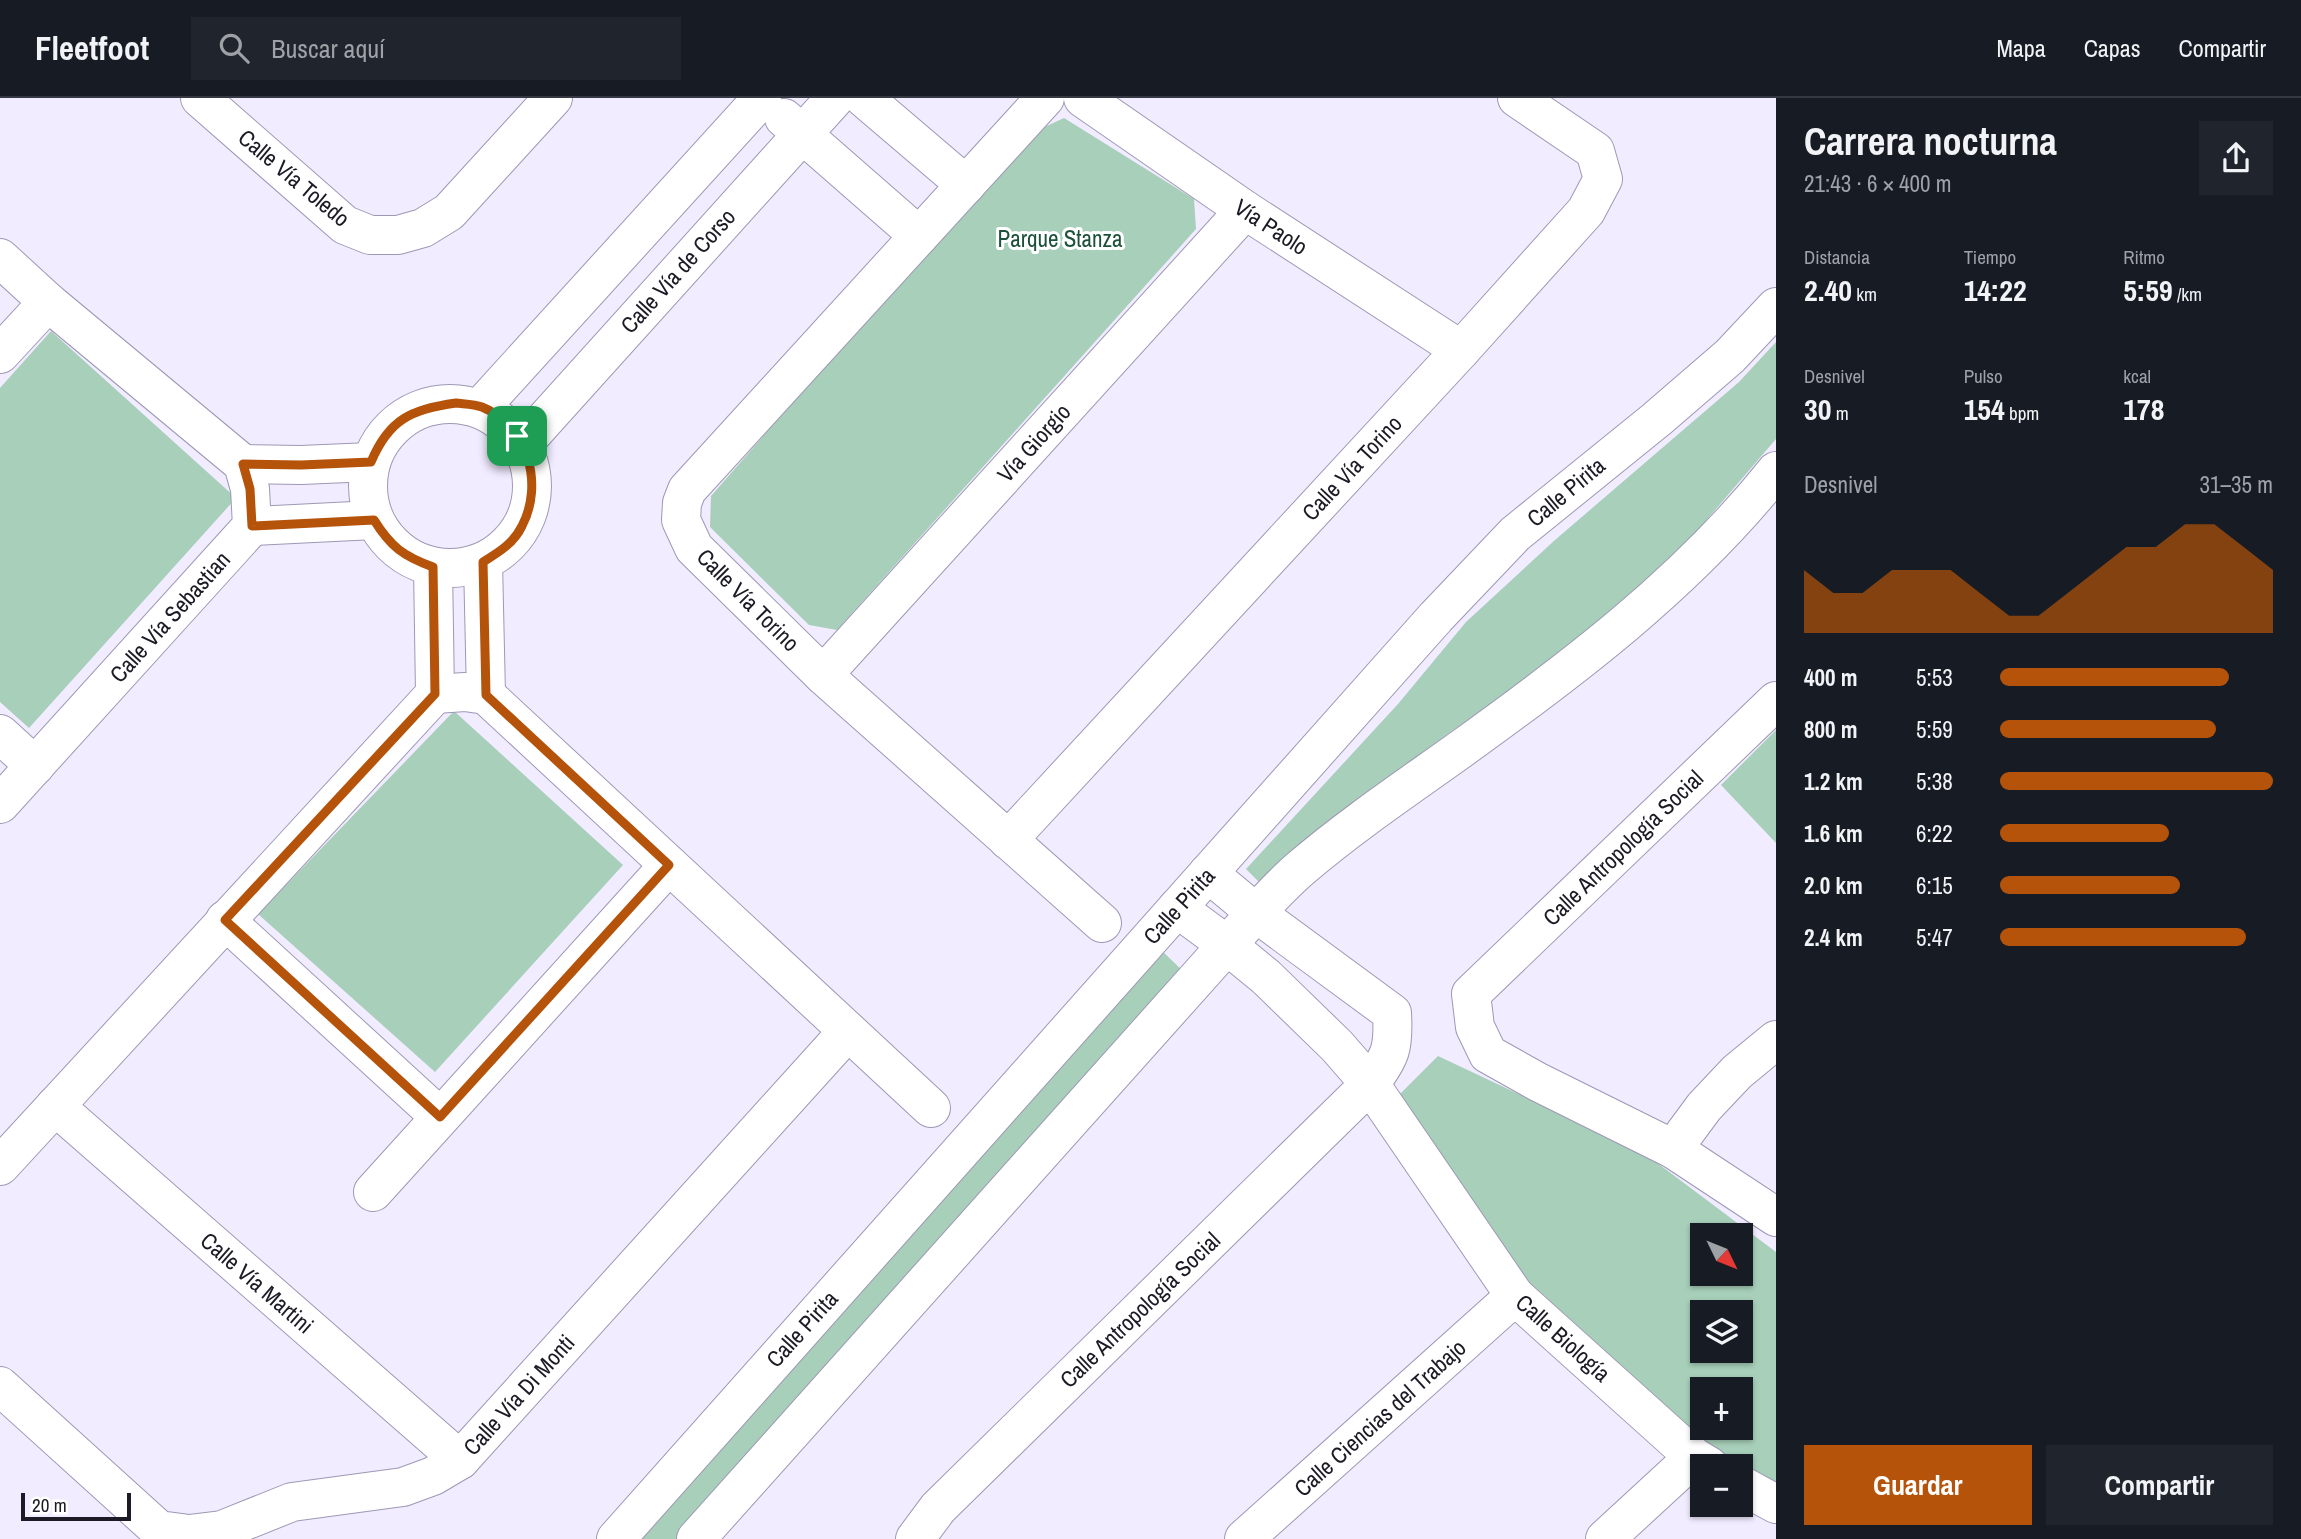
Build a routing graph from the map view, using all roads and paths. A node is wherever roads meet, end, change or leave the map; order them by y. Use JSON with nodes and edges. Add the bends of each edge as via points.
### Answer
{"nodes":[{"id":1,"x":200,"y":98,"type":"edge"},
{"id":2,"x":553,"y":98,"type":"edge"},
{"id":3,"x":762,"y":98,"type":"edge"},
{"id":4,"x":835,"y":98,"type":"edge"},
{"id":5,"x":864,"y":98,"type":"edge"},
{"id":6,"x":1045,"y":98,"type":"edge"},
{"id":7,"x":1083,"y":98,"type":"edge"},
{"id":8,"x":1517,"y":98,"type":"edge"},
{"id":9,"x":802,"y":134,"type":"junction"},
{"id":10,"x":966,"y":184,"type":"junction"},
{"id":11,"x":1245,"y":210,"type":"junction"},
{"id":12,"x":919,"y":236,"type":"junction"},
{"id":13,"x":0,"y":258,"type":"edge"},
{"id":14,"x":48,"y":302,"type":"junction"},
{"id":15,"x":1776,"y":307,"type":"edge"},
{"id":16,"x":1461,"y":350,"type":"junction"},
{"id":17,"x":0,"y":354,"type":"edge"},
{"id":18,"x":481,"y":407,"type":"junction"},
{"id":19,"x":522,"y":445,"type":"junction"},
{"id":20,"x":371,"y":462,"type":"junction"},
{"id":21,"x":243,"y":464,"type":"junction"},
{"id":22,"x":1776,"y":471,"type":"edge"},
{"id":23,"x":374,"y":520,"type":"junction"},
{"id":24,"x":252,"y":526,"type":"junction"},
{"id":25,"x":483,"y":562,"type":"junction"},
{"id":26,"x":433,"y":567,"type":"junction"},
{"id":27,"x":823,"y":675,"type":"junction"},
{"id":28,"x":435,"y":694,"type":"junction"},
{"id":29,"x":486,"y":695,"type":"junction"},
{"id":30,"x":1776,"y":701,"type":"edge"},
{"id":31,"x":0,"y":734,"type":"edge"},
{"id":32,"x":35,"y":766,"type":"junction"},
{"id":33,"x":0,"y":804,"type":"edge"},
{"id":34,"x":1008,"y":840,"type":"junction"},
{"id":35,"x":669,"y":865,"type":"junction"},
{"id":36,"x":1208,"y":873,"type":"junction"},
{"id":37,"x":1177,"y":908,"type":"junction"},
{"id":38,"x":1256,"y":913,"type":"junction"},
{"id":39,"x":225,"y":920,"type":"junction"},
{"id":40,"x":1102,"y":923,"type":"dead end"},
{"id":41,"x":1227,"y":945,"type":"junction"},
{"id":42,"x":848,"y":1031,"type":"junction"},
{"id":43,"x":1776,"y":1040,"type":"edge"},
{"id":44,"x":1370,"y":1084,"type":"junction"},
{"id":45,"x":55,"y":1106,"type":"junction"},
{"id":46,"x":931,"y":1108,"type":"dead end"},
{"id":47,"x":440,"y":1117,"type":"junction"},
{"id":48,"x":1673,"y":1149,"type":"junction"},
{"id":49,"x":0,"y":1166,"type":"edge"},
{"id":50,"x":373,"y":1192,"type":"dead end"},
{"id":51,"x":1776,"y":1217,"type":"edge"},
{"id":52,"x":1515,"y":1296,"type":"junction"},
{"id":53,"x":0,"y":1385,"type":"edge"},
{"id":54,"x":1692,"y":1454,"type":"edge"},
{"id":55,"x":460,"y":1460,"type":"junction"},
{"id":56,"x":1690,"y":1471,"type":"edge"},
{"id":57,"x":1753,"y":1492,"type":"edge"},
{"id":58,"x":1776,"y":1504,"type":"edge"},
{"id":59,"x":616,"y":1539,"type":"edge"},
{"id":60,"x":696,"y":1539,"type":"edge"},
{"id":61,"x":915,"y":1539,"type":"edge"},
{"id":62,"x":1244,"y":1539,"type":"edge"},
{"id":63,"x":1605,"y":1539,"type":"edge"}],
"edges":[{"from":1,"to":2,"type":"street","name":"Calle Vía Toledo","via":[[345,225],[370,235],[411,232],[449,212]]},
{"from":3,"to":9,"type":"street"},
{"from":3,"to":18,"type":"street"},
{"from":4,"to":9,"type":"street","name":"Calle Vía de Corso"},
{"from":5,"to":10,"type":"street"},
{"from":6,"to":10,"type":"street","name":"Calle Vía Torino"},
{"from":7,"to":11,"type":"street","name":"Vía Paolo"},
{"from":8,"to":16,"type":"street","name":"Calle Vía Torino","via":[[1595,151],[1603,178],[1586,211]]},
{"from":9,"to":12,"type":"street"},
{"from":9,"to":19,"type":"street","name":"Calle Vía de Corso"},
{"from":10,"to":12,"type":"street","name":"Calle Vía Torino"},
{"from":11,"to":16,"type":"street","name":"Vía Paolo"},
{"from":11,"to":27,"type":"street","name":"Vía Giorgio"},
{"from":12,"to":27,"type":"street","name":"Calle Vía Torino","via":[[687,490],[682,503],[681,520],[694,548]]},
{"from":13,"to":14,"type":"street"},
{"from":14,"to":17,"type":"street"},
{"from":14,"to":21,"type":"street"},
{"from":15,"to":36,"type":"street","name":"Calle Pirita","via":[[1730,356],[1515,534]]},
{"from":16,"to":34,"type":"street","name":"Calle Vía Torino"},
{"from":18,"to":19,"type":"street","via":[[503,422]]},
{"from":18,"to":20,"type":"street","via":[[456,403],[425,407],[397,422]]},
{"from":19,"to":25,"type":"street","via":[[533,479],[531,505],[505,548]]},
{"from":20,"to":21,"type":"street"},
{"from":20,"to":23,"type":"street","via":[[368,498]]},
{"from":21,"to":24,"type":"street"},
{"from":22,"to":38,"type":"street","via":[[1706,550],[1598,647],[1365,816],[1299,870]]},
{"from":23,"to":24,"type":"street"},
{"from":23,"to":26,"type":"street","via":[[388,542],[409,558]]},
{"from":24,"to":32,"type":"street","name":"Calle Vía Sebastian"},
{"from":25,"to":26,"type":"street","via":[[459,568]]},
{"from":25,"to":29,"type":"street"},
{"from":26,"to":28,"type":"street"},
{"from":27,"to":34,"type":"street","name":"Calle Vía Torino"},
{"from":28,"to":29,"type":"street"},
{"from":28,"to":39,"type":"street"},
{"from":29,"to":35,"type":"street"},
{"from":30,"to":48,"type":"street","name":"Calle Antropología Social","via":[[1471,994],[1475,1027],[1488,1054]]},
{"from":31,"to":32,"type":"street"},
{"from":32,"to":33,"type":"street","name":"Calle Vía Sebastian"},
{"from":34,"to":40,"type":"street","name":"Calle Vía Torino"},
{"from":35,"to":42,"type":"street"},
{"from":35,"to":47,"type":"street"},
{"from":36,"to":37,"type":"street","name":"Calle Pirita"},
{"from":36,"to":38,"type":"street"},
{"from":37,"to":41,"type":"street","name":"Calle Biología"},
{"from":37,"to":59,"type":"street","name":"Calle Pirita"},
{"from":38,"to":41,"type":"street"},
{"from":38,"to":44,"type":"street","via":[[1392,1013],[1394,1038],[1388,1059]]},
{"from":39,"to":45,"type":"street"},
{"from":39,"to":47,"type":"street"},
{"from":41,"to":44,"type":"street","name":"Calle Biología","via":[[1302,1011]]},
{"from":41,"to":60,"type":"street"},
{"from":42,"to":46,"type":"street"},
{"from":42,"to":55,"type":"street","name":"Calle Vía Di Monti"},
{"from":43,"to":48,"type":"street","via":[[1704,1107]]},
{"from":44,"to":52,"type":"street","name":"Calle Biología"},
{"from":44,"to":61,"type":"street","name":"Calle Antropología Social","via":[[938,1508]]},
{"from":45,"to":49,"type":"street"},
{"from":45,"to":55,"type":"street","name":"Calle Vía Martini"},
{"from":47,"to":50,"type":"street"},
{"from":48,"to":51,"type":"street"},
{"from":52,"to":54,"type":"street","name":"Calle Biología"},
{"from":52,"to":62,"type":"street","name":"Calle Ciencias del Trabajo"},
{"from":53,"to":55,"type":"street","name":"Calle Vía Di Monti","via":[[159,1530],[189,1534],[222,1530],[292,1502],[403,1487]]},
{"from":56,"to":63,"type":"street"},
{"from":57,"to":58,"type":"street"}]}
